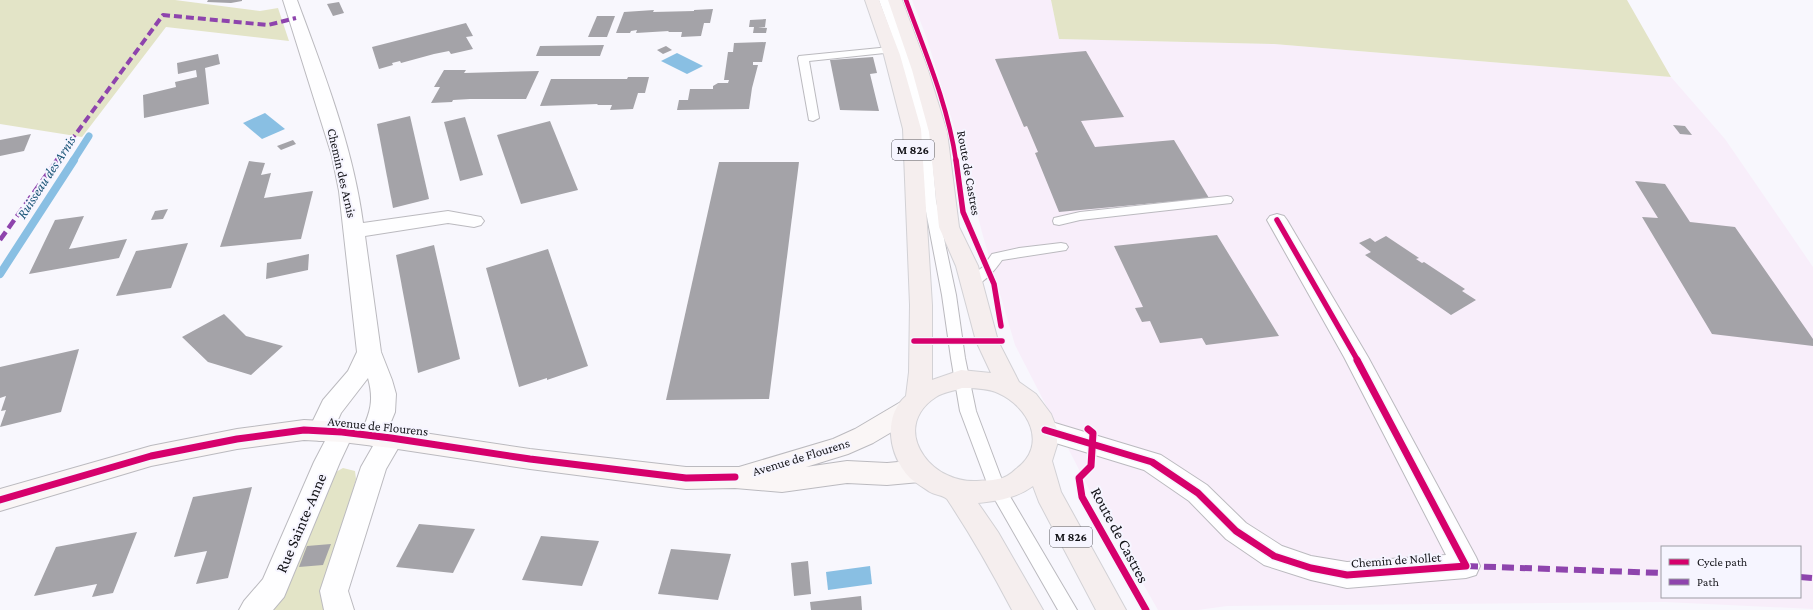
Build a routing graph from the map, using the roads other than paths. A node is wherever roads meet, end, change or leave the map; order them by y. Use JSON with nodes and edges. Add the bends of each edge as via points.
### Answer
{"nodes":[{"id":1,"x":290,"y":0,"type":"edge"},
{"id":2,"x":872,"y":0,"type":"edge"},
{"id":3,"x":884,"y":0,"type":"edge"},
{"id":4,"x":895,"y":0,"type":"edge"},
{"id":5,"x":890,"y":50,"type":"junction"},
{"id":6,"x":813,"y":118,"type":"dead end"},
{"id":7,"x":1227,"y":200,"type":"dead end"},
{"id":8,"x":474,"y":220,"type":"dead end"},
{"id":9,"x":1277,"y":220,"type":"dead end"},
{"id":10,"x":1059,"y":221,"type":"dead end"},
{"id":11,"x":949,"y":227,"type":"junction"},
{"id":12,"x":355,"y":231,"type":"junction"},
{"id":13,"x":1061,"y":247,"type":"dead end"},
{"id":14,"x":971,"y":282,"type":"junction"},
{"id":15,"x":949,"y":295,"type":"junction"},
{"id":16,"x":369,"y":352,"type":"junction"},
{"id":17,"x":961,"y":379,"type":"junction"},
{"id":18,"x":1010,"y":388,"type":"junction"},
{"id":19,"x":913,"y":404,"type":"junction"},
{"id":20,"x":1045,"y":430,"type":"junction"},
{"id":21,"x":331,"y":432,"type":"junction"},
{"id":22,"x":382,"y":437,"type":"junction"},
{"id":23,"x":1040,"y":462,"type":"junction"},
{"id":24,"x":920,"y":471,"type":"junction"},
{"id":25,"x":735,"y":477,"type":"junction"},
{"id":26,"x":954,"y":489,"type":"junction"},
{"id":27,"x":998,"y":491,"type":"junction"},
{"id":28,"x":0,"y":500,"type":"edge"},
{"id":29,"x":254,"y":610,"type":"edge"},
{"id":30,"x":339,"y":610,"type":"edge"},
{"id":31,"x":1028,"y":610,"type":"edge"},
{"id":32,"x":1068,"y":610,"type":"edge"},
{"id":33,"x":1110,"y":610,"type":"edge"}],
"edges":[{"from":1,"to":12,"type":"street","name":"Chemin des Arnis","via":[[341,156]]},
{"from":2,"to":5,"type":"main road","number":"M 826"},
{"from":3,"to":15,"type":"lane","via":[[902,47],[923,118],[930,201]]},
{"from":4,"to":11,"type":"main road","name":"Route de Castres","number":"M 826","via":[[920,70],[938,132]]},
{"from":5,"to":6,"type":"lane","via":[[803,58]]},
{"from":5,"to":19,"type":"main road","number":"M 826","via":[[912,129],[921,313],[921,372]]},
{"from":7,"to":10,"type":"lane","via":[[1080,216]]},
{"from":8,"to":12,"type":"street","via":[[448,217]]},
{"from":9,"to":20,"type":"street","name":"Chemin de Nollet","via":[[1356,357],[1466,566],[1347,575],[1311,568],[1274,556],[1236,531],[1198,493],[1152,462]]},
{"from":11,"to":14,"type":"main road","name":"Route de Castres","number":"M 826"},
{"from":11,"to":15,"type":"lane"},
{"from":12,"to":16,"type":"street","name":"Chemin des Arnis"},
{"from":13,"to":14,"type":"lane","via":[[997,257],[988,270]]},
{"from":14,"to":18,"type":"main road","name":"Route de Castres","number":"M 826","via":[[987,340]]},
{"from":15,"to":17,"type":"lane"},
{"from":16,"to":21,"type":"street","via":[[357,376],[332,407]]},
{"from":16,"to":22,"type":"street","name":"Chemin des Arnis","via":[[384,395]]},
{"from":17,"to":18,"type":"main road","number":"M 826","via":[[986,380]]},
{"from":17,"to":19,"type":"main road","number":"M 826","via":[[938,386]]},
{"from":17,"to":27,"type":"lane","via":[[968,412]]},
{"from":18,"to":20,"type":"main road","number":"M 826","via":[[1033,406]]},
{"from":19,"to":24,"type":"main road","number":"M 826","via":[[903,422],[902,434],[910,460]]},
{"from":19,"to":25,"type":"street","name":"Avenue de Flourens","via":[[864,436],[839,448]]},
{"from":20,"to":23,"type":"main road","number":"M 826","via":[[1044,452]]},
{"from":21,"to":22,"type":"street","name":"Avenue de Flourens"},
{"from":21,"to":28,"type":"street","name":"Avenue de Flourens","via":[[304,430],[197,446],[110,467]]},
{"from":21,"to":29,"type":"street","name":"Rue Sainte-Anne","via":[[327,462],[274,588]]},
{"from":22,"to":25,"type":"street","name":"Avenue de Flourens","via":[[624,471],[686,478]]},
{"from":22,"to":30,"type":"street","via":[[334,591]]},
{"from":23,"to":27,"type":"main road","number":"M 826","via":[[1023,479]]},
{"from":23,"to":33,"type":"main road","number":"M 826","via":[[1048,494]]},
{"from":24,"to":25,"type":"street","name":"Avenue de Flourens","via":[[886,474],[847,472],[782,481]]},
{"from":24,"to":26,"type":"main road","number":"M 826","via":[[941,485]]},
{"from":26,"to":27,"type":"main road","number":"M 826"},
{"from":26,"to":31,"type":"main road","via":[[988,540]]},
{"from":27,"to":32,"type":"lane"}]}
